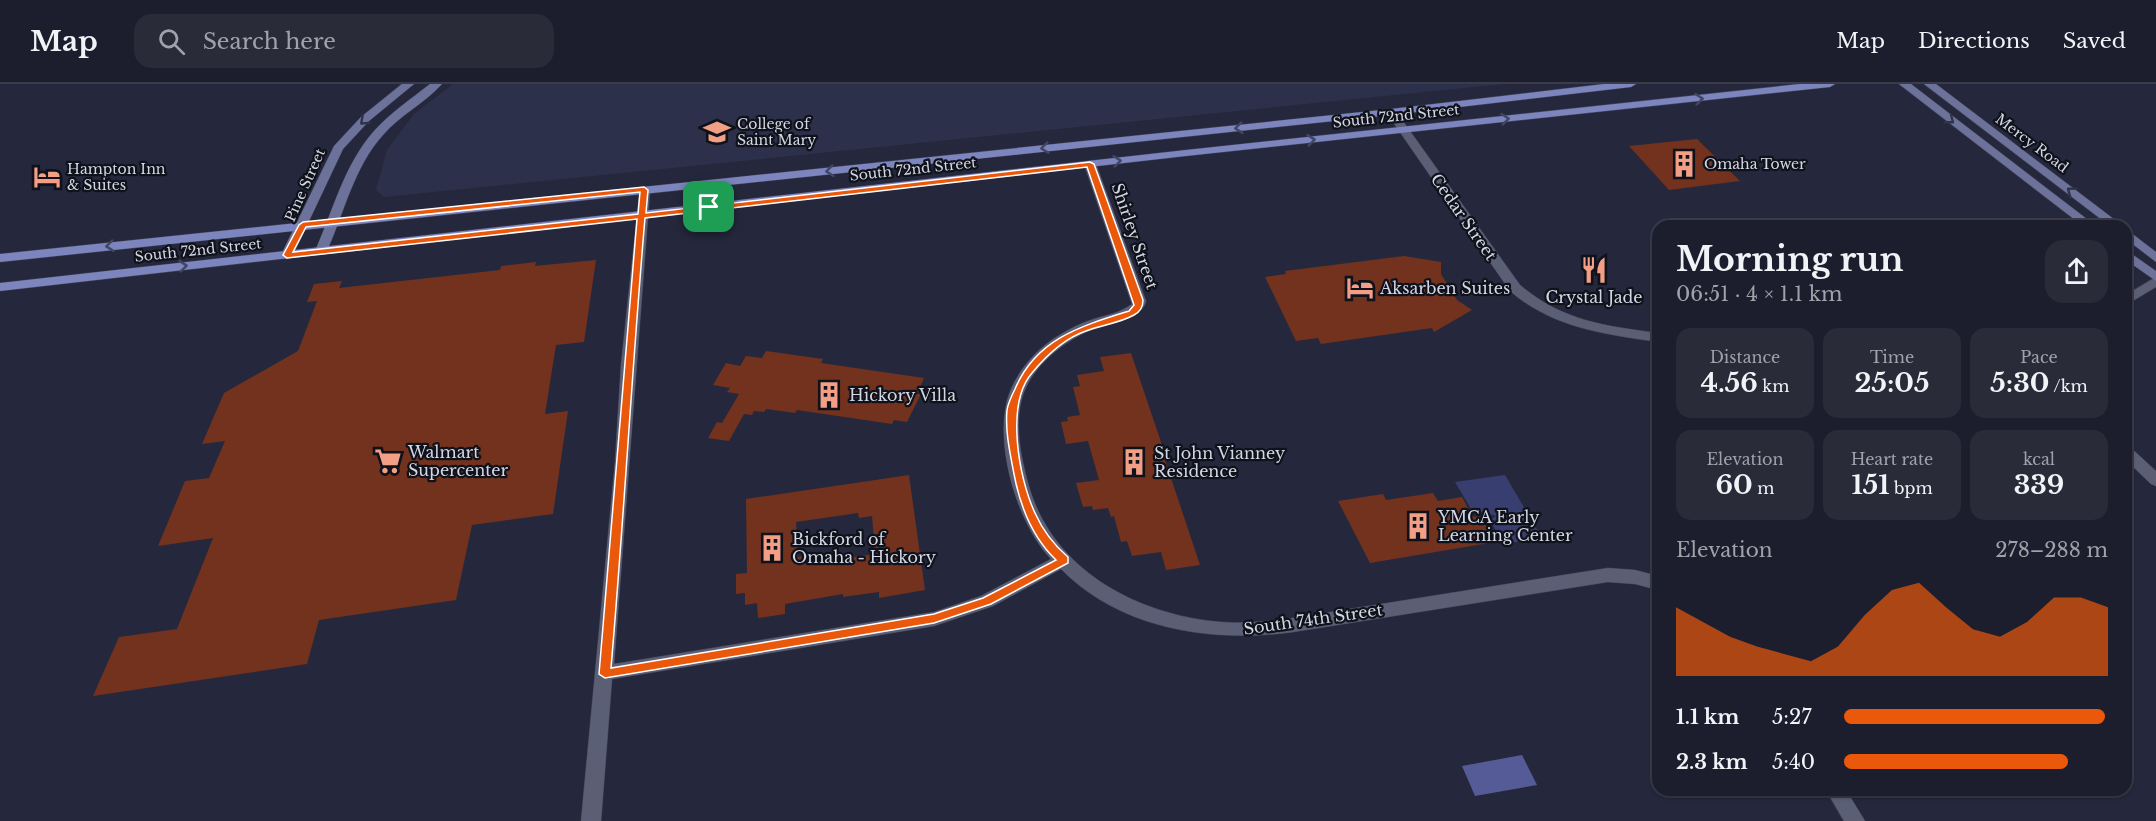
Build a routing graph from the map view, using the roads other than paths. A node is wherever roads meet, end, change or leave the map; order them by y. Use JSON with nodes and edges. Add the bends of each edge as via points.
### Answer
{"nodes":[{"id":1,"x":409,"y":84,"type":"edge"},
{"id":2,"x":437,"y":84,"type":"edge"},
{"id":3,"x":1631,"y":84,"type":"edge"},
{"id":4,"x":1830,"y":84,"type":"edge"},
{"id":5,"x":1904,"y":84,"type":"edge"},
{"id":6,"x":1929,"y":84,"type":"edge"},
{"id":7,"x":1390,"y":112,"type":"junction"},
{"id":8,"x":1403,"y":130,"type":"junction"},
{"id":9,"x":1090,"y":164,"type":"junction"},
{"id":10,"x":644,"y":190,"type":"junction"},
{"id":11,"x":642,"y":216,"type":"junction"},
{"id":12,"x":2082,"y":220,"type":"edge"},
{"id":13,"x":2109,"y":220,"type":"edge"},
{"id":14,"x":335,"y":222,"type":"junction"},
{"id":15,"x":303,"y":225,"type":"junction"},
{"id":16,"x":2132,"y":238,"type":"edge"},
{"id":17,"x":321,"y":251,"type":"junction"},
{"id":18,"x":287,"y":255,"type":"junction"},
{"id":19,"x":0,"y":258,"type":"edge"},
{"id":20,"x":2156,"y":258,"type":"edge"},
{"id":21,"x":2132,"y":259,"type":"edge"},
{"id":22,"x":2156,"y":279,"type":"edge"},
{"id":23,"x":0,"y":287,"type":"edge"},
{"id":24,"x":2132,"y":297,"type":"edge"},
{"id":25,"x":1652,"y":338,"type":"edge"},
{"id":26,"x":2132,"y":458,"type":"edge"},
{"id":27,"x":2156,"y":480,"type":"edge"},
{"id":28,"x":1064,"y":560,"type":"junction"},
{"id":29,"x":1652,"y":581,"type":"edge"},
{"id":30,"x":605,"y":674,"type":"junction"},
{"id":31,"x":1839,"y":796,"type":"edge"},
{"id":32,"x":591,"y":821,"type":"edge"},
{"id":33,"x":1855,"y":821,"type":"edge"}],
"edges":[{"from":1,"to":15,"type":"street","name":"Pine Street","one_way":true,"via":[[365,119],[338,148]]},
{"from":2,"to":14,"type":"street","via":[[371,141]]},
{"from":3,"to":7,"type":"main road","name":"South 72nd Street"},
{"from":8,"to":4,"type":"main road","name":"South 72nd Street","one_way":true},
{"from":5,"to":12,"type":"street","name":"Mercy Road","one_way":true},
{"from":13,"to":6,"type":"street","name":"Mercy Road","one_way":true},
{"from":7,"to":8,"type":"street","name":"Cedar Street"},
{"from":7,"to":10,"type":"main road","name":"South 72nd Street","one_way":true},
{"from":9,"to":8,"type":"main road","name":"South 72nd Street","one_way":true},
{"from":8,"to":25,"type":"street","name":"Cedar Street","via":[[1524,297],[1547,313],[1573,323]]},
{"from":9,"to":11,"type":"main road","name":"South 72nd Street"},
{"from":9,"to":28,"type":"street","name":"Shirley Street","via":[[1138,306],[1132,313],[1080,330],[1052,347],[1026,374],[1011,408],[1012,440],[1024,498],[1049,546]]},
{"from":10,"to":11,"type":"street"},
{"from":10,"to":14,"type":"main road","name":"South 72nd Street"},
{"from":11,"to":17,"type":"main road","name":"South 72nd Street"},
{"from":11,"to":30,"type":"street"},
{"from":14,"to":15,"type":"main road","name":"South 72nd Street"},
{"from":14,"to":17,"type":"street"},
{"from":15,"to":18,"type":"street","name":"Pine Street"},
{"from":15,"to":19,"type":"main road","name":"South 72nd Street","one_way":true},
{"from":16,"to":20,"type":"street"},
{"from":17,"to":18,"type":"main road","name":"South 72nd Street"},
{"from":23,"to":18,"type":"main road","name":"South 72nd Street","one_way":true},
{"from":21,"to":22,"type":"street"},
{"from":22,"to":24,"type":"street"},
{"from":26,"to":27,"type":"street"},
{"from":28,"to":29,"type":"street","name":"South 74th Street","via":[[1083,578],[1131,607],[1180,624],[1221,629],[1281,626],[1608,575]]},
{"from":28,"to":30,"type":"street","via":[[987,601],[934,619]]},
{"from":30,"to":32,"type":"street"},
{"from":31,"to":33,"type":"street"}]}
